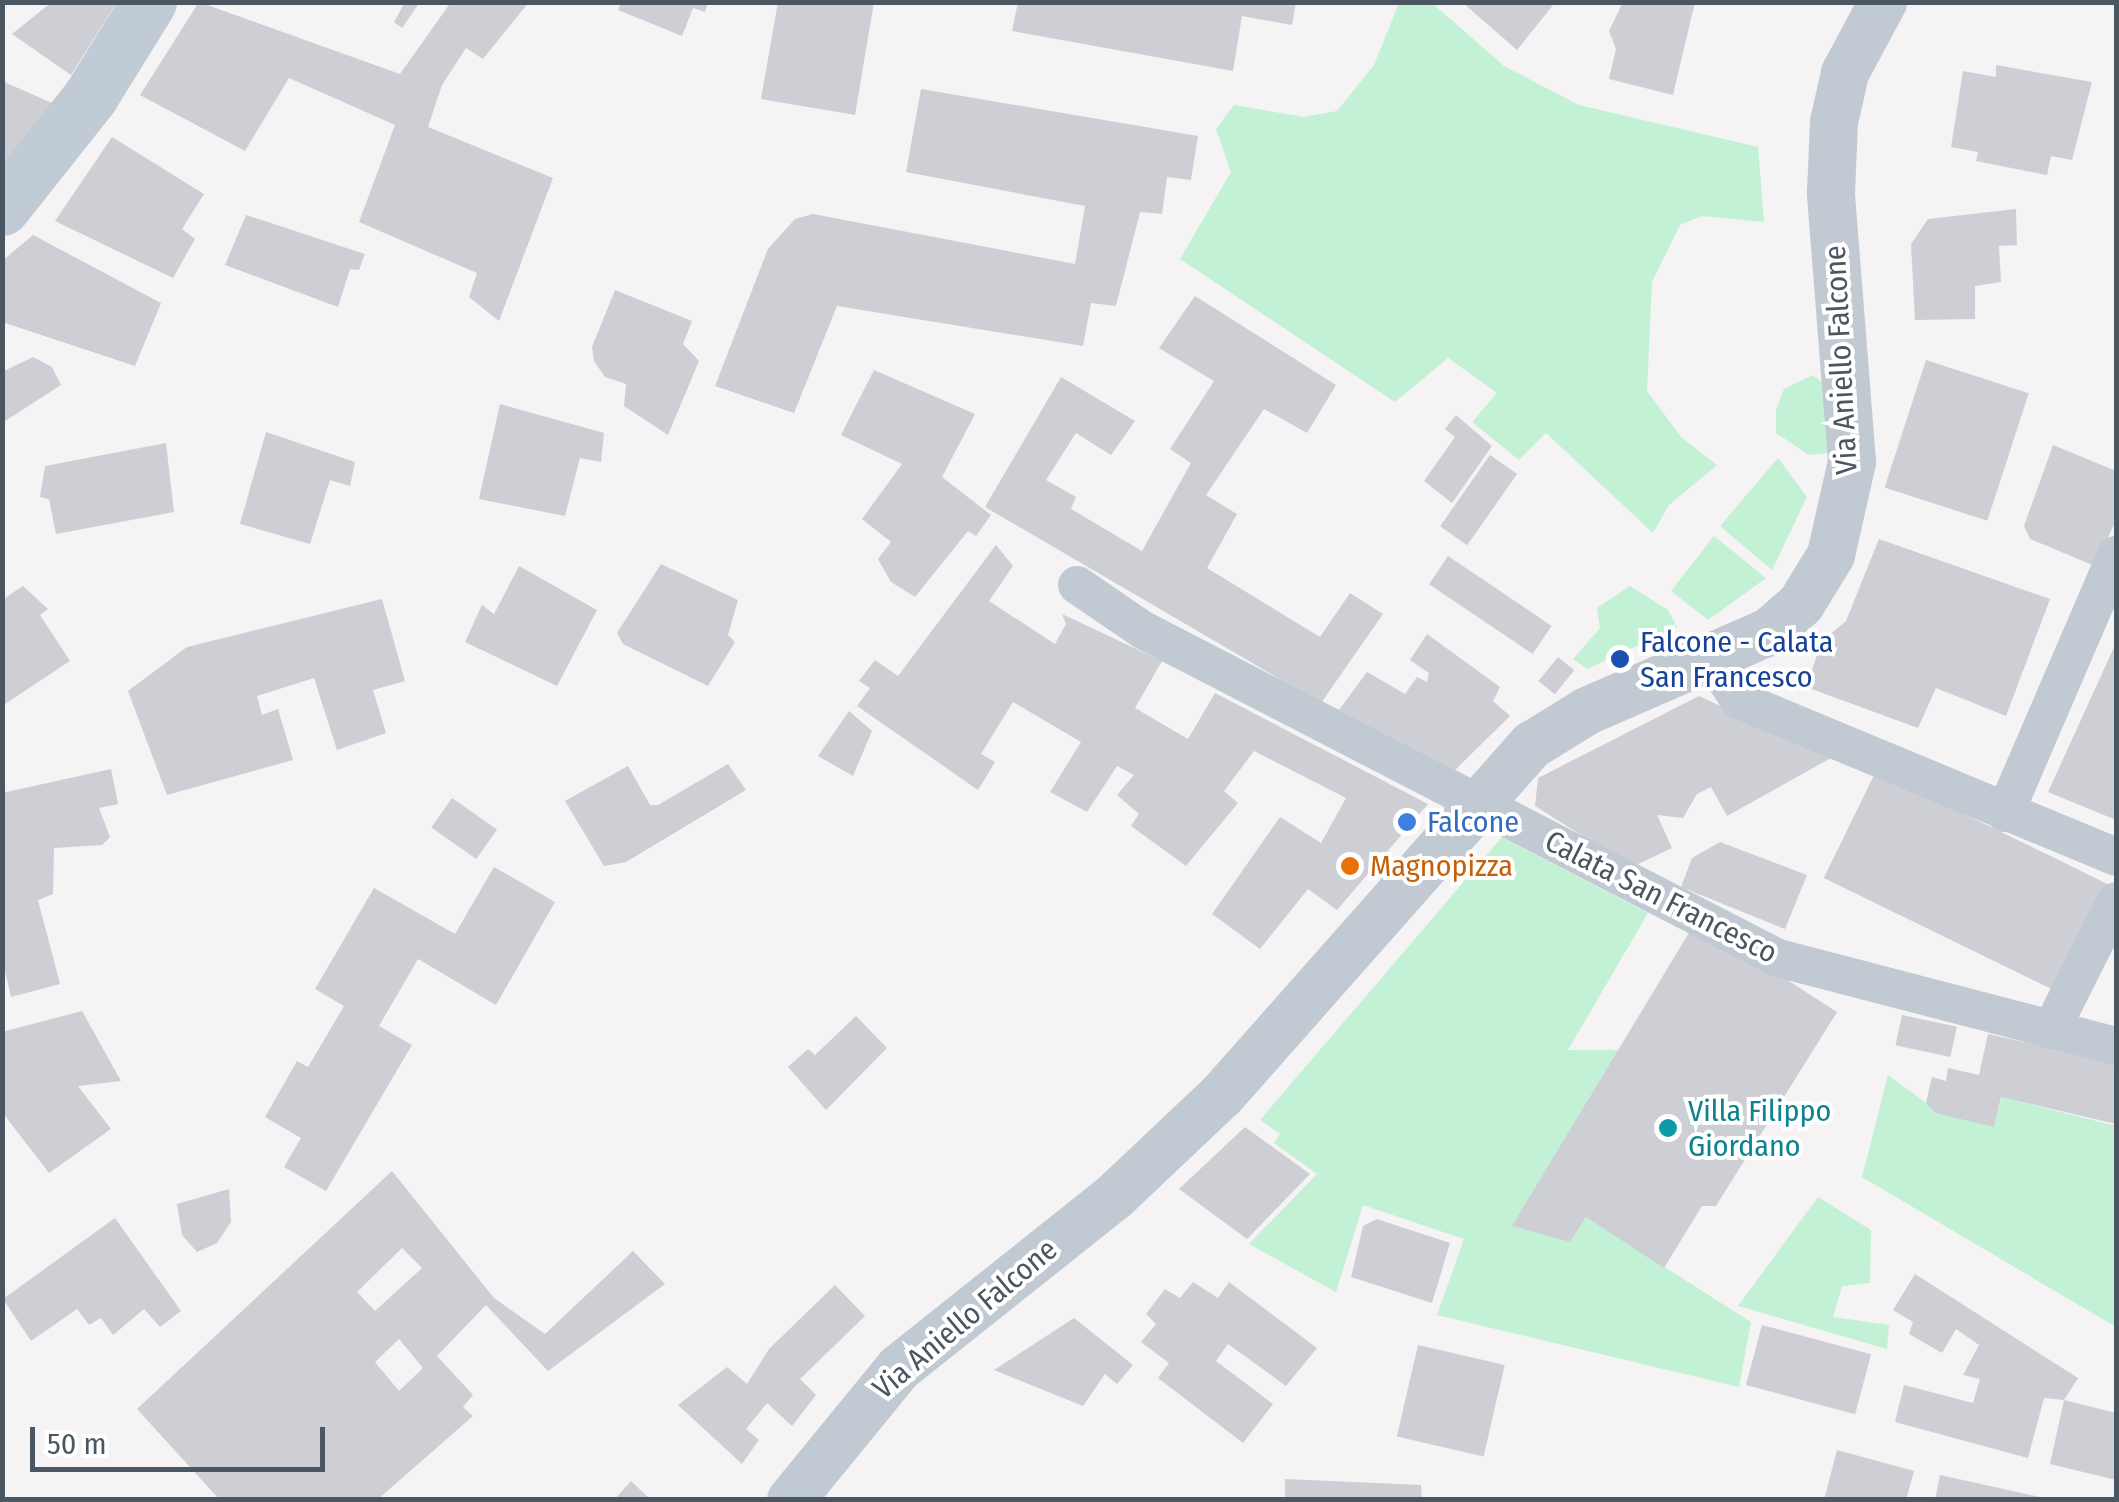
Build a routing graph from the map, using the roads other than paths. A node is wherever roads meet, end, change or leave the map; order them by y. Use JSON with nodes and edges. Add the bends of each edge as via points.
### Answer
{"nodes":[{"id":1,"x":149,"y":2,"type":"edge"},
{"id":2,"x":1883,"y":2,"type":"edge"},
{"id":3,"x":2,"y":208,"type":"edge"},
{"id":4,"x":2116,"y":555,"type":"edge"},
{"id":5,"x":1077,"y":586,"type":"dead end"},
{"id":6,"x":1713,"y":660,"type":"junction"},
{"id":7,"x":1478,"y":804,"type":"junction"},
{"id":8,"x":2006,"y":813,"type":"junction"},
{"id":9,"x":2116,"y":857,"type":"edge"},
{"id":10,"x":2116,"y":901,"type":"edge"},
{"id":11,"x":2052,"y":1030,"type":"junction"},
{"id":12,"x":2116,"y":1046,"type":"edge"},
{"id":13,"x":792,"y":1500,"type":"edge"}],
"edges":[{"from":1,"to":3,"type":"main road","via":[[90,96]]},
{"from":2,"to":6,"type":"street","name":"Via Aniello Falcone","via":[[1845,73],[1834,122],[1831,193],[1852,462],[1846,507],[1831,555],[1801,604],[1769,632]]},
{"from":4,"to":8,"type":"street"},
{"from":5,"to":7,"type":"street","name":"Calata San Francesco","via":[[1144,630]]},
{"from":6,"to":7,"type":"street","name":"Via Aniello Falcone","via":[[1587,711],[1532,745]]},
{"from":6,"to":8,"type":"street","via":[[1739,700]]},
{"from":7,"to":11,"type":"street","name":"Calata San Francesco","via":[[1778,958]]},
{"from":7,"to":13,"type":"street","name":"Via Aniello Falcone","via":[[1222,1096],[1114,1197],[899,1368]]},
{"from":8,"to":9,"type":"street"},
{"from":10,"to":11,"type":"street"},
{"from":11,"to":12,"type":"street","name":"Calata San Francesco"}]}
